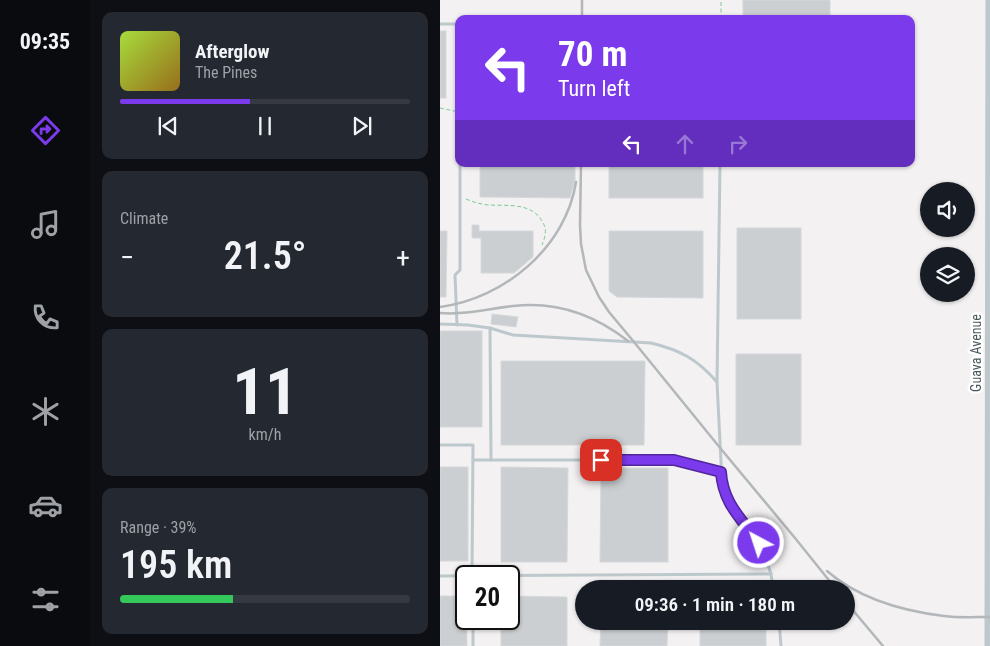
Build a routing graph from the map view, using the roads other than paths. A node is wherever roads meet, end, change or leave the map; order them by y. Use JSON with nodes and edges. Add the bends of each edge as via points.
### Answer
{"nodes":[{"id":1,"x":989,"y":0,"type":"edge"},
{"id":2,"x":440,"y":24,"type":"edge"},
{"id":3,"x":455,"y":24,"type":"edge"},
{"id":4,"x":460,"y":167,"type":"edge"},
{"id":5,"x":720,"y":167,"type":"edge"},
{"id":6,"x":440,"y":324,"type":"edge"},
{"id":7,"x":457,"y":324,"type":"junction"},
{"id":8,"x":490,"y":328,"type":"junction"},
{"id":9,"x":717,"y":382,"type":"junction"},
{"id":10,"x":440,"y":444,"type":"edge"},
{"id":11,"x":473,"y":460,"type":"junction"},
{"id":12,"x":491,"y":460,"type":"junction"},
{"id":13,"x":721,"y":472,"type":"junction"},
{"id":14,"x":472,"y":565,"type":"edge"},
{"id":15,"x":771,"y":574,"type":"junction"},
{"id":16,"x":440,"y":576,"type":"edge"},
{"id":17,"x":455,"y":576,"type":"edge"},
{"id":18,"x":520,"y":576,"type":"edge"},
{"id":19,"x":772,"y":580,"type":"edge"},
{"id":20,"x":473,"y":630,"type":"edge"},
{"id":21,"x":780,"y":630,"type":"edge"},
{"id":22,"x":473,"y":646,"type":"edge"},
{"id":23,"x":781,"y":646,"type":"edge"},
{"id":24,"x":988,"y":646,"type":"edge"}],
"edges":[{"from":1,"to":24,"type":"street","name":"Guava Avenue"},
{"from":2,"to":3,"type":"lane"},
{"from":4,"to":7,"type":"lane","via":[[460,270],[455,275]]},
{"from":5,"to":9,"type":"lane"},
{"from":6,"to":7,"type":"lane"},
{"from":7,"to":8,"type":"lane"},
{"from":8,"to":9,"type":"lane","via":[[513,335],[641,342],[668,347],[687,356]]},
{"from":8,"to":12,"type":"lane"},
{"from":9,"to":13,"type":"lane"},
{"from":10,"to":11,"type":"lane","via":[[473,445]]},
{"from":11,"to":12,"type":"lane"},
{"from":11,"to":14,"type":"lane"},
{"from":12,"to":13,"type":"lane","via":[[674,460]]},
{"from":13,"to":15,"type":"lane","via":[[727,499],[759,543]]},
{"from":15,"to":18,"type":"lane"},
{"from":15,"to":19,"type":"lane"},
{"from":16,"to":17,"type":"lane"},
{"from":20,"to":22,"type":"lane"},
{"from":21,"to":23,"type":"lane"}]}
